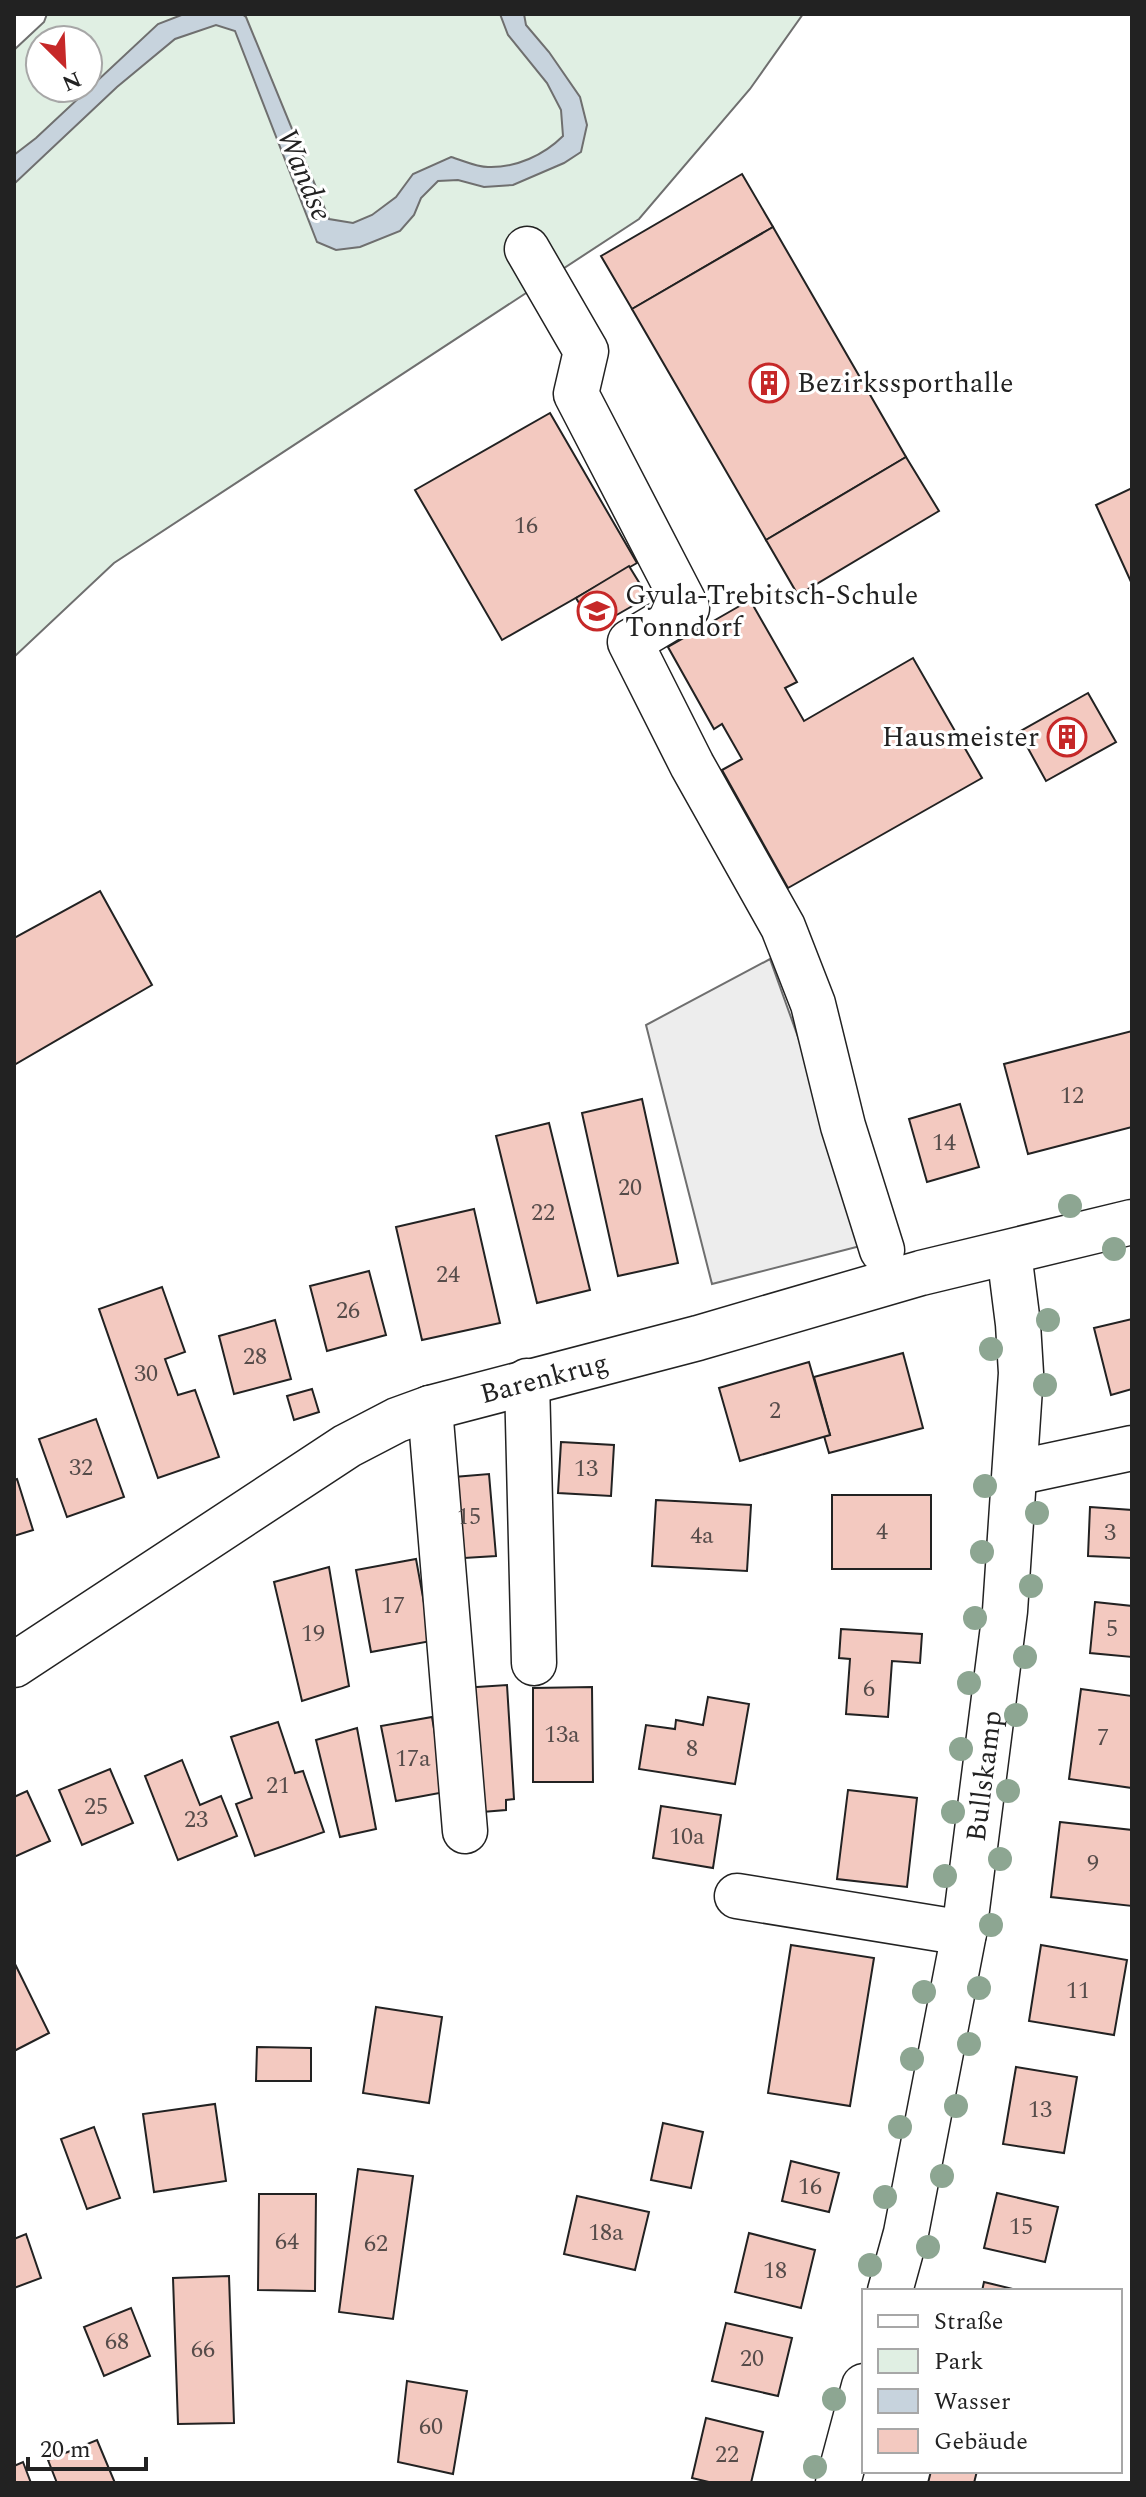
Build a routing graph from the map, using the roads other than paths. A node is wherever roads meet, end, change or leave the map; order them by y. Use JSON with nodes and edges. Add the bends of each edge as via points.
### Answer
{"nodes":[{"id":1,"x":527,"y":249,"type":"dead end"},
{"id":2,"x":1132,"y":1222,"type":"edge"},
{"id":3,"x":882,"y":1250,"type":"dead end"},
{"id":4,"x":1009,"y":1253,"type":"junction"},
{"id":5,"x":527,"y":1381,"type":"junction"},
{"id":6,"x":430,"y":1408,"type":"junction"},
{"id":7,"x":1132,"y":1448,"type":"edge"},
{"id":8,"x":1015,"y":1473,"type":"junction"},
{"id":9,"x":534,"y":1663,"type":"dead end"},
{"id":10,"x":14,"y":1665,"type":"edge"},
{"id":11,"x":465,"y":1831,"type":"dead end"},
{"id":12,"x":737,"y":1896,"type":"dead end"},
{"id":13,"x":964,"y":1933,"type":"junction"},
{"id":14,"x":891,"y":2289,"type":"edge"},
{"id":15,"x":862,"y":2393,"type":"edge"},
{"id":16,"x":838,"y":2483,"type":"edge"}],
"edges":[{"from":1,"to":3,"type":"street","via":[[586,351],[576,394],[687,608],[630,642],[783,927],[813,1004],[843,1126]]},
{"from":2,"to":4,"type":"street","name":"Barenkrug"},
{"from":4,"to":5,"type":"street","name":"Barenkrug"},
{"from":4,"to":8,"type":"street","name":"Bullskamp","via":[[1021,1373]]},
{"from":5,"to":6,"type":"street","name":"Barenkrug"},
{"from":5,"to":9,"type":"street"},
{"from":6,"to":10,"type":"street","name":"Barenkrug","via":[[347,1446]]},
{"from":6,"to":11,"type":"street"},
{"from":7,"to":8,"type":"street"},
{"from":8,"to":13,"type":"street","name":"Bullskamp","via":[[1005,1611]]},
{"from":12,"to":13,"type":"street"},
{"from":13,"to":14,"type":"street","name":"Bullskamp"},
{"from":15,"to":16,"type":"street"}]}
